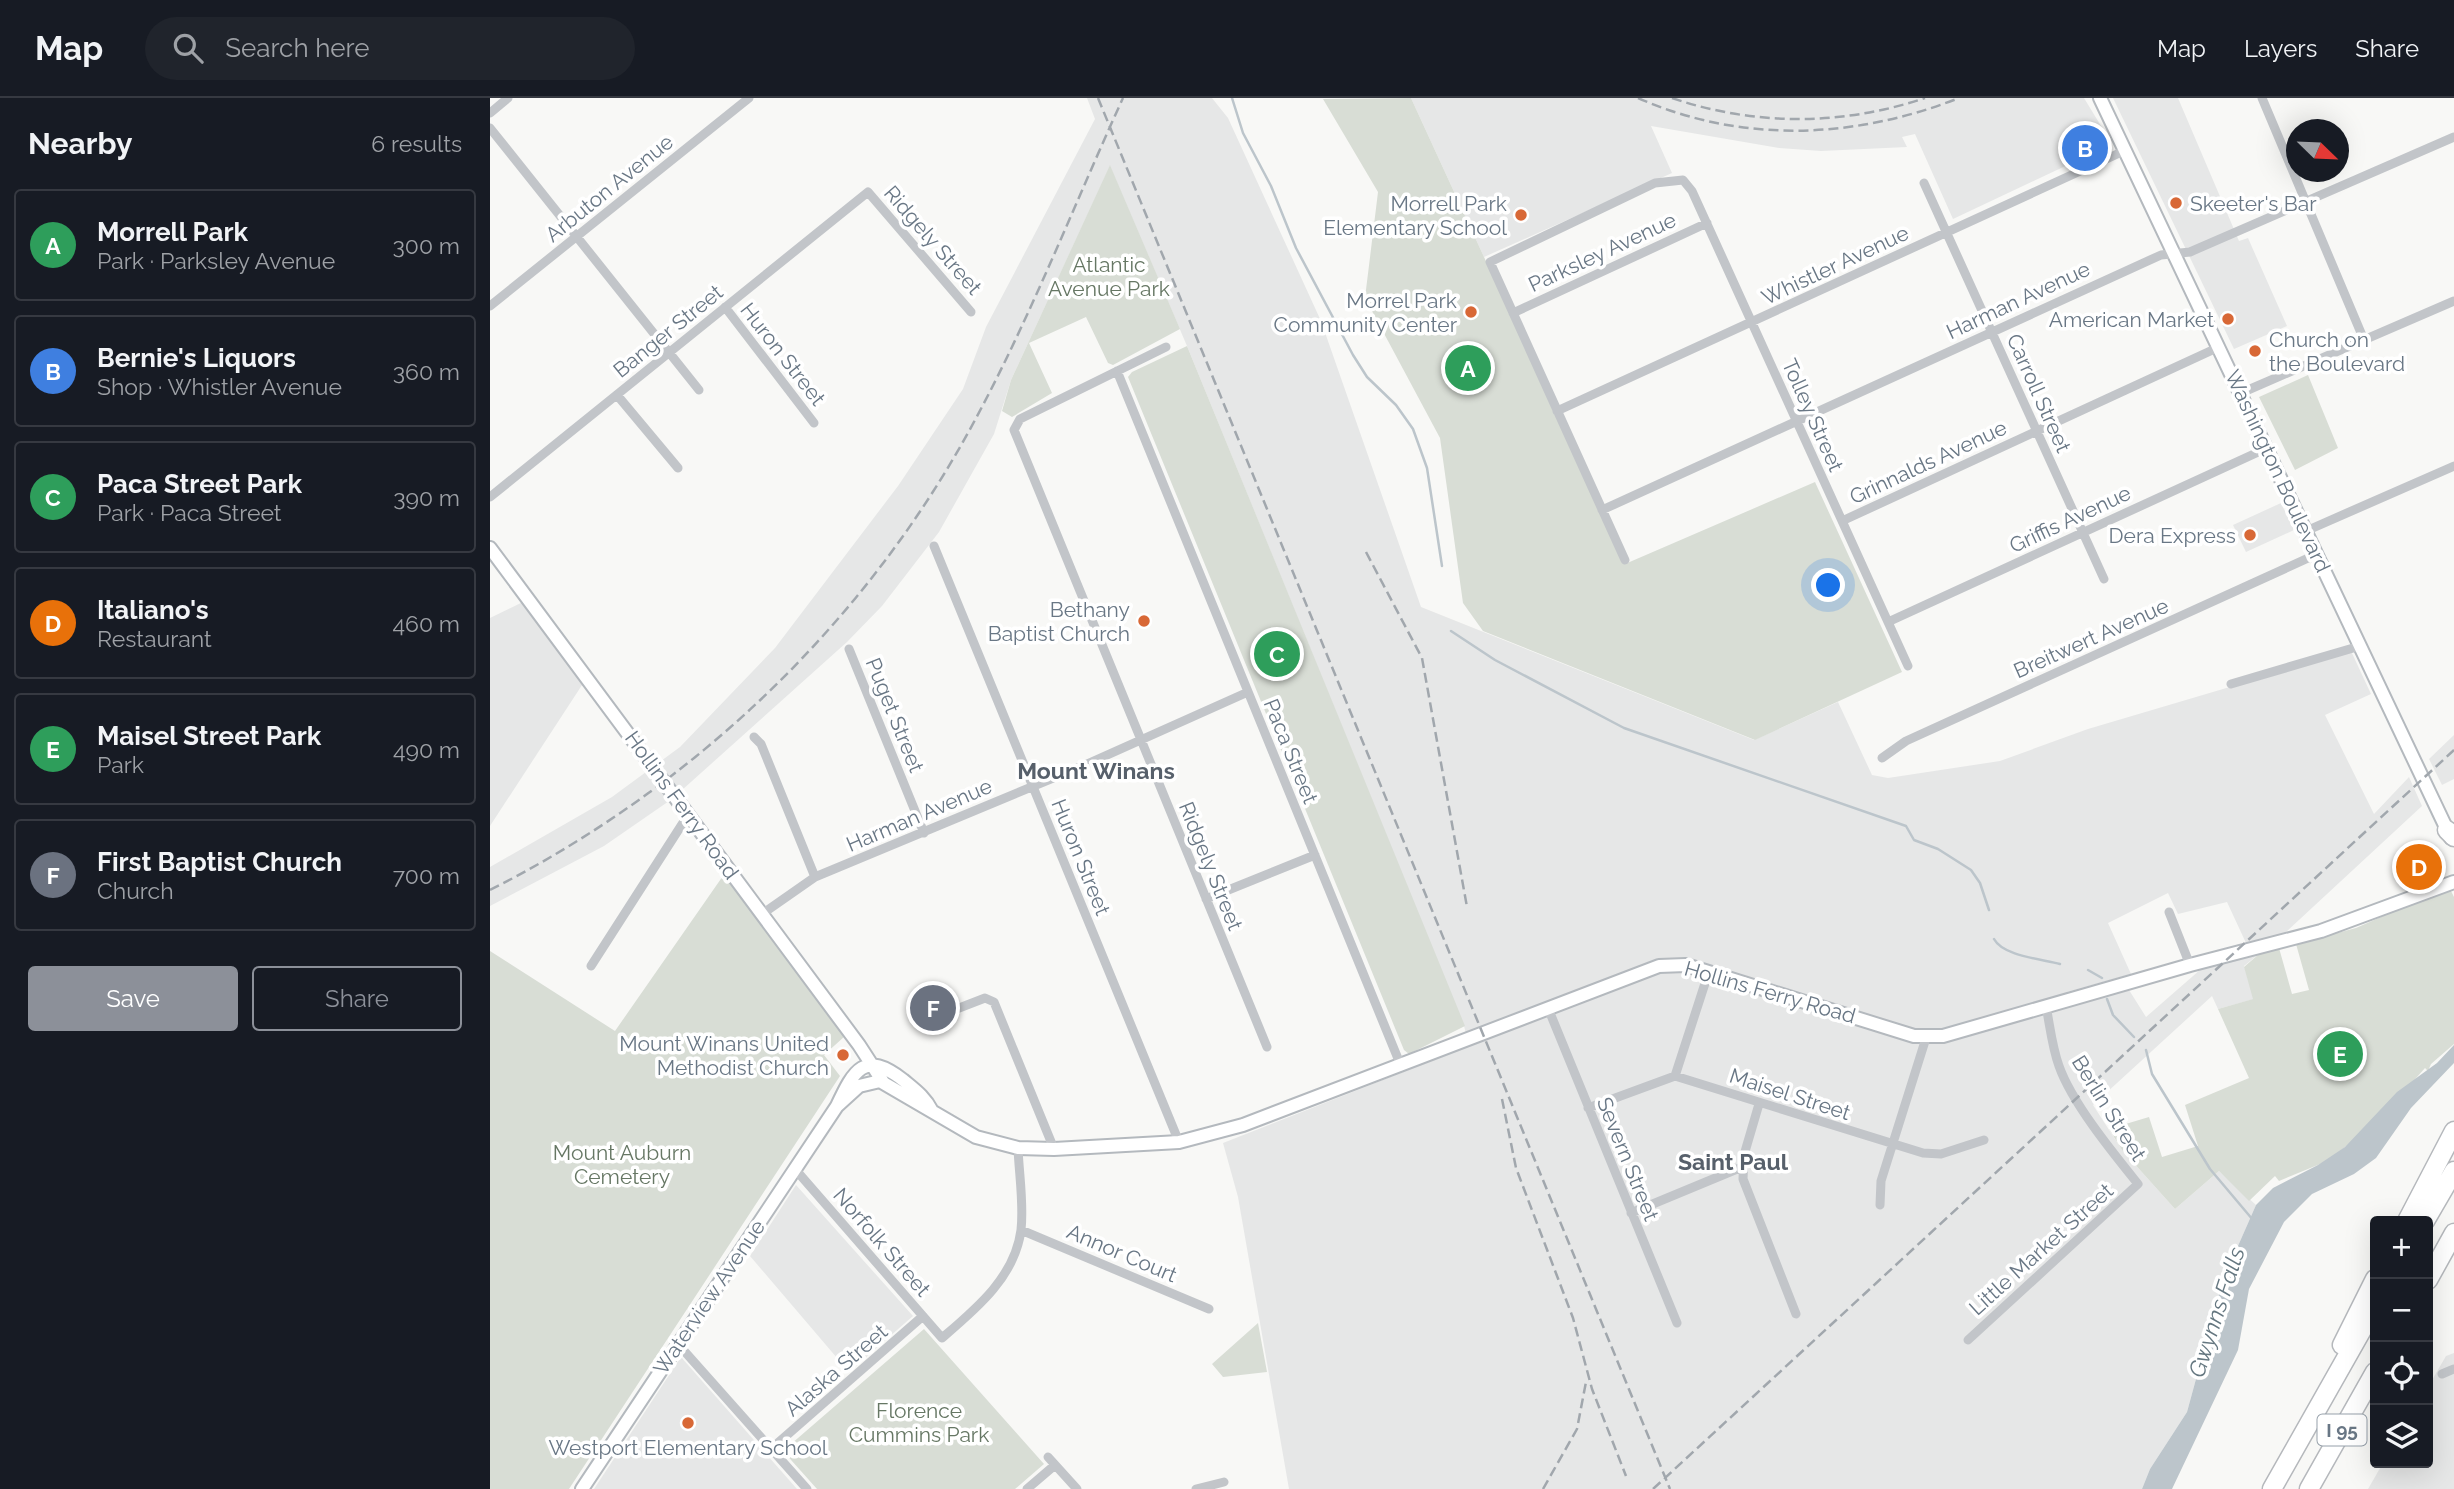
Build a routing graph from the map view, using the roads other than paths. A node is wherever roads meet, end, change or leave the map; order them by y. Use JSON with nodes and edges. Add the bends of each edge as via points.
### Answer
{"nodes":[{"id":1,"x":508,"y":98,"type":"edge"},
{"id":2,"x":749,"y":98,"type":"edge"},
{"id":3,"x":2100,"y":98,"type":"edge"},
{"id":4,"x":2262,"y":98,"type":"edge"},
{"id":5,"x":490,"y":113,"type":"edge"},
{"id":6,"x":490,"y":128,"type":"edge"},
{"id":7,"x":2454,"y":137,"type":"edge"},
{"id":8,"x":2126,"y":150,"type":"junction"},
{"id":9,"x":1924,"y":183,"type":"dead end"},
{"id":10,"x":868,"y":191,"type":"joint"},
{"id":11,"x":2305,"y":201,"type":"junction"},
{"id":12,"x":1707,"y":223,"type":"junction"},
{"id":13,"x":1947,"y":232,"type":"junction"},
{"id":14,"x":577,"y":237,"type":"junction"},
{"id":15,"x":2174,"y":251,"type":"junction"},
{"id":16,"x":2454,"y":301,"type":"edge"},
{"id":17,"x":490,"y":306,"type":"edge"},
{"id":18,"x":725,"y":307,"type":"junction"},
{"id":19,"x":971,"y":312,"type":"dead end"},
{"id":20,"x":1513,"y":313,"type":"junction"},
{"id":21,"x":1752,"y":322,"type":"junction"},
{"id":22,"x":1992,"y":332,"type":"junction"},
{"id":23,"x":2364,"y":340,"type":"junction"},
{"id":24,"x":1166,"y":347,"type":"dead end"},
{"id":25,"x":2219,"y":347,"type":"junction"},
{"id":26,"x":669,"y":352,"type":"junction"},
{"id":27,"x":1117,"y":371,"type":"junction"},
{"id":28,"x":699,"y":390,"type":"dead end"},
{"id":29,"x":2241,"y":393,"type":"junction"},
{"id":30,"x":617,"y":395,"type":"junction"},
{"id":31,"x":1558,"y":411,"type":"junction"},
{"id":32,"x":1797,"y":421,"type":"junction"},
{"id":33,"x":814,"y":423,"type":"dead end"},
{"id":34,"x":2037,"y":431,"type":"junction"},
{"id":35,"x":2267,"y":448,"type":"junction"},
{"id":36,"x":2454,"y":466,"type":"edge"},
{"id":37,"x":678,"y":468,"type":"dead end"},
{"id":38,"x":490,"y":497,"type":"edge"},
{"id":39,"x":1602,"y":510,"type":"junction"},
{"id":40,"x":1842,"y":521,"type":"junction"},
{"id":41,"x":2306,"y":531,"type":"junction"},
{"id":42,"x":2084,"y":533,"type":"junction"},
{"id":43,"x":934,"y":546,"type":"dead end"},
{"id":44,"x":490,"y":548,"type":"edge"},
{"id":45,"x":2317,"y":554,"type":"junction"},
{"id":46,"x":1625,"y":560,"type":"dead end"},
{"id":47,"x":2105,"y":579,"type":"dead end"},
{"id":48,"x":1888,"y":622,"type":"junction"},
{"id":49,"x":2360,"y":646,"type":"junction"},
{"id":50,"x":849,"y":649,"type":"dead end"},
{"id":51,"x":1908,"y":666,"type":"dead end"},
{"id":52,"x":2231,"y":684,"type":"dead end"},
{"id":53,"x":1248,"y":692,"type":"junction"},
{"id":54,"x":754,"y":737,"type":"dead end"},
{"id":55,"x":1140,"y":738,"type":"junction"},
{"id":56,"x":1882,"y":758,"type":"dead end"},
{"id":57,"x":1033,"y":787,"type":"junction"},
{"id":58,"x":688,"y":815,"type":"junction"},
{"id":59,"x":924,"y":833,"type":"junction"},
{"id":60,"x":2452,"y":837,"type":"edge"},
{"id":61,"x":1315,"y":855,"type":"junction"},
{"id":62,"x":815,"y":877,"type":"junction"},
{"id":63,"x":2454,"y":882,"type":"edge"},
{"id":64,"x":1206,"y":899,"type":"junction"},
{"id":65,"x":2169,"y":912,"type":"dead end"},
{"id":66,"x":762,"y":914,"type":"junction"},
{"id":67,"x":2190,"y":965,"type":"junction"},
{"id":68,"x":591,"y":966,"type":"dead end"},
{"id":69,"x":1709,"y":971,"type":"junction"},
{"id":70,"x":2046,"y":1006,"type":"junction"},
{"id":71,"x":1548,"y":1008,"type":"junction"},
{"id":72,"x":936,"y":1017,"type":"dead end"},
{"id":73,"x":1926,"y":1038,"type":"junction"},
{"id":74,"x":1267,"y":1047,"type":"dead end"},
{"id":75,"x":872,"y":1065,"type":"junction"},
{"id":76,"x":1401,"y":1066,"type":"junction"},
{"id":77,"x":1675,"y":1076,"type":"junction"},
{"id":78,"x":880,"y":1082,"type":"junction"},
{"id":79,"x":1759,"y":1104,"type":"junction"},
{"id":80,"x":836,"y":1106,"type":"junction"},
{"id":81,"x":1588,"y":1108,"type":"junction"},
{"id":82,"x":932,"y":1111,"type":"junction"},
{"id":83,"x":2454,"y":1131,"type":"edge"},
{"id":84,"x":1984,"y":1140,"type":"dead end"},
{"id":85,"x":1179,"y":1142,"type":"junction"},
{"id":86,"x":1891,"y":1145,"type":"junction"},
{"id":87,"x":1018,"y":1148,"type":"junction"},
{"id":88,"x":1054,"y":1149,"type":"junction"},
{"id":89,"x":1742,"y":1167,"type":"junction"},
{"id":90,"x":795,"y":1169,"type":"junction"},
{"id":91,"x":2454,"y":1171,"type":"edge"},
{"id":92,"x":2138,"y":1184,"type":"joint"},
{"id":93,"x":1880,"y":1205,"type":"dead end"},
{"id":94,"x":1631,"y":1213,"type":"junction"},
{"id":95,"x":2410,"y":1216,"type":"edge"},
{"id":96,"x":2428,"y":1216,"type":"edge"},
{"id":97,"x":1021,"y":1230,"type":"junction"},
{"id":98,"x":2454,"y":1233,"type":"edge"},
{"id":99,"x":2429,"y":1279,"type":"edge"},
{"id":100,"x":2370,"y":1288,"type":"edge"},
{"id":101,"x":1209,"y":1309,"type":"dead end"},
{"id":102,"x":1796,"y":1314,"type":"dead end"},
{"id":103,"x":923,"y":1316,"type":"junction"},
{"id":104,"x":2370,"y":1316,"type":"edge"},
{"id":105,"x":1677,"y":1323,"type":"dead end"},
{"id":106,"x":1968,"y":1340,"type":"dead end"},
{"id":107,"x":678,"y":1344,"type":"junction"},
{"id":108,"x":2454,"y":1369,"type":"edge"},
{"id":109,"x":2442,"y":1374,"type":"dead end"},
{"id":110,"x":2370,"y":1381,"type":"edge"},
{"id":111,"x":2313,"y":1413,"type":"junction"},
{"id":112,"x":771,"y":1449,"type":"junction"},
{"id":113,"x":1224,"y":1482,"type":"dead end"},
{"id":114,"x":582,"y":1489,"type":"edge"},
{"id":115,"x":807,"y":1489,"type":"edge"},
{"id":116,"x":1027,"y":1489,"type":"edge"},
{"id":117,"x":1077,"y":1489,"type":"edge"},
{"id":118,"x":1196,"y":1489,"type":"edge"},
{"id":119,"x":2272,"y":1489,"type":"edge"},
{"id":120,"x":2309,"y":1489,"type":"edge"}],
"edges":[{"from":1,"to":5,"type":"street"},
{"from":2,"to":14,"type":"street","name":"Arbuton Avenue"},
{"from":3,"to":8,"type":"street","name":"Washington Boulevard"},
{"from":4,"to":11,"type":"street"},
{"from":6,"to":14,"type":"street"},
{"from":7,"to":11,"type":"street","name":"Harman Avenue"},
{"from":8,"to":13,"type":"street","name":"Whistler Avenue"},
{"from":8,"to":15,"type":"street","name":"Washington Boulevard"},
{"from":9,"to":13,"type":"street","name":"Carroll Street"},
{"from":10,"to":18,"type":"street","name":"Banger Street"},
{"from":10,"to":19,"type":"street","name":"Ridgely Street"},
{"from":11,"to":15,"type":"street","name":"Harman Avenue","via":[[2190,252]]},
{"from":11,"to":23,"type":"street"},
{"from":12,"to":20,"type":"street","name":"Parksley Avenue"},
{"from":12,"to":20,"type":"street","name":"Tolley Street","via":[[1683,180],[1656,183],[1490,262]]},
{"from":12,"to":21,"type":"street","name":"Tolley Street"},
{"from":13,"to":21,"type":"street","name":"Whistler Avenue"},
{"from":13,"to":22,"type":"street","name":"Carroll Street"},
{"from":14,"to":17,"type":"street","name":"Arbuton Avenue"},
{"from":14,"to":26,"type":"street"},
{"from":15,"to":22,"type":"street","name":"Harman Avenue"},
{"from":15,"to":25,"type":"street","name":"Washington Boulevard"},
{"from":16,"to":23,"type":"street"},
{"from":18,"to":26,"type":"street","name":"Banger Street"},
{"from":18,"to":33,"type":"street","name":"Huron Street"},
{"from":20,"to":31,"type":"street"},
{"from":21,"to":31,"type":"street","name":"Whistler Avenue"},
{"from":21,"to":32,"type":"street","name":"Tolley Street"},
{"from":22,"to":32,"type":"street","name":"Harman Avenue"},
{"from":22,"to":34,"type":"street","name":"Carroll Street"},
{"from":23,"to":29,"type":"street"},
{"from":24,"to":27,"type":"street"},
{"from":25,"to":29,"type":"street","name":"Washington Boulevard"},
{"from":25,"to":34,"type":"street","name":"Grinnalds Avenue"},
{"from":26,"to":28,"type":"street"},
{"from":26,"to":30,"type":"street","name":"Banger Street"},
{"from":27,"to":53,"type":"street","name":"Paca Street"},
{"from":27,"to":55,"type":"street","name":"Ridgely Street","via":[[1014,425]]},
{"from":29,"to":35,"type":"street","name":"Washington Boulevard"},
{"from":30,"to":37,"type":"street"},
{"from":30,"to":38,"type":"street","name":"Banger Street"},
{"from":31,"to":39,"type":"street"},
{"from":32,"to":39,"type":"street","name":"Harman Avenue"},
{"from":32,"to":40,"type":"street","name":"Tolley Street"},
{"from":34,"to":40,"type":"street","name":"Grinnalds Avenue"},
{"from":34,"to":42,"type":"street","name":"Carroll Street"},
{"from":35,"to":41,"type":"street","name":"Washington Boulevard"},
{"from":35,"to":42,"type":"street","name":"Griffis Avenue"},
{"from":36,"to":41,"type":"street"},
{"from":39,"to":46,"type":"street"},
{"from":40,"to":48,"type":"street","name":"Tolley Street"},
{"from":41,"to":45,"type":"street","name":"Washington Boulevard"},
{"from":42,"to":47,"type":"street","name":"Carroll Street"},
{"from":42,"to":48,"type":"street","name":"Griffis Avenue"},
{"from":43,"to":57,"type":"street","name":"Huron Street"},
{"from":44,"to":58,"type":"street","name":"Hollins Ferry Road"},
{"from":45,"to":49,"type":"street","name":"Washington Boulevard"},
{"from":45,"to":56,"type":"street","name":"Breitwert Avenue","via":[[1906,741]]},
{"from":48,"to":51,"type":"street","name":"Tolley Street"},
{"from":49,"to":52,"type":"street"},
{"from":49,"to":60,"type":"street","name":"Washington Boulevard"},
{"from":50,"to":59,"type":"street","name":"Puget Street"},
{"from":53,"to":55,"type":"street","name":"Harman Avenue"},
{"from":53,"to":61,"type":"street","name":"Paca Street"},
{"from":54,"to":62,"type":"street","via":[[761,744]]},
{"from":55,"to":57,"type":"street","name":"Harman Avenue"},
{"from":55,"to":64,"type":"street","name":"Ridgely Street"},
{"from":57,"to":59,"type":"street","name":"Harman Avenue"},
{"from":57,"to":85,"type":"street","name":"Huron Street"},
{"from":58,"to":66,"type":"street","name":"Hollins Ferry Road"},
{"from":58,"to":68,"type":"street"},
{"from":59,"to":62,"type":"street","name":"Harman Avenue"},
{"from":61,"to":64,"type":"street"},
{"from":61,"to":76,"type":"street","name":"Paca Street"},
{"from":62,"to":66,"type":"street","name":"Harman Avenue"},
{"from":63,"to":67,"type":"street","name":"Hollins Ferry Road","via":[[2321,931]]},
{"from":64,"to":74,"type":"street","name":"Ridgely Street"},
{"from":65,"to":67,"type":"street"},
{"from":66,"to":75,"type":"street","name":"Hollins Ferry Road"},
{"from":67,"to":70,"type":"street","name":"Hollins Ferry Road"},
{"from":69,"to":71,"type":"street","name":"Hollins Ferry Road","via":[[1686,965],[1660,966]]},
{"from":69,"to":73,"type":"street","name":"Hollins Ferry Road"},
{"from":69,"to":77,"type":"street"},
{"from":70,"to":73,"type":"street","name":"Hollins Ferry Road"},
{"from":70,"to":92,"type":"street","name":"Berlin Street","via":[[2065,1079]]},
{"from":71,"to":76,"type":"street","name":"Hollins Ferry Road"},
{"from":71,"to":81,"type":"street","name":"Severn Street"},
{"from":72,"to":88,"type":"street","via":[[990,999]]},
{"from":73,"to":86,"type":"street"},
{"from":75,"to":78,"type":"street","name":"Hollins Ferry Road"},
{"from":75,"to":80,"type":"street","name":"Waterview Avenue","via":[[853,1074]]},
{"from":75,"to":82,"type":"street","name":"Hollins Ferry Road","via":[[893,1072],[926,1099]]},
{"from":76,"to":85,"type":"street","name":"Hollins Ferry Road","via":[[1243,1125]]},
{"from":77,"to":79,"type":"street","name":"Maisel Street"},
{"from":77,"to":81,"type":"street"},
{"from":78,"to":80,"type":"street","name":"Waterview Avenue","via":[[859,1086]]},
{"from":78,"to":82,"type":"street","name":"Hollins Ferry Road"},
{"from":79,"to":86,"type":"street","name":"Maisel Street"},
{"from":79,"to":89,"type":"street"},
{"from":80,"to":90,"type":"street","name":"Waterview Avenue"},
{"from":81,"to":94,"type":"street","name":"Severn Street"},
{"from":82,"to":87,"type":"street","name":"Hollins Ferry Road","via":[[976,1138]]},
{"from":83,"to":95,"type":"highway"},
{"from":84,"to":86,"type":"street","name":"Maisel Street","via":[[1931,1155]]},
{"from":85,"to":88,"type":"street","name":"Hollins Ferry Road"},
{"from":86,"to":93,"type":"street"},
{"from":87,"to":88,"type":"street","name":"Hollins Ferry Road"},
{"from":87,"to":97,"type":"street"},
{"from":89,"to":94,"type":"street"},
{"from":89,"to":102,"type":"street","via":[[1747,1192]]},
{"from":90,"to":103,"type":"street","name":"Norfolk Street"},
{"from":90,"to":107,"type":"street","name":"Waterview Avenue"},
{"from":91,"to":96,"type":"highway"},
{"from":92,"to":106,"type":"street","name":"Little Market Street"},
{"from":94,"to":105,"type":"street","name":"Severn Street"},
{"from":97,"to":101,"type":"street","name":"Annor Court"},
{"from":97,"to":103,"type":"street","name":"Norfolk Street","via":[[995,1287],[942,1338]]},
{"from":98,"to":99,"type":"highway"},
{"from":100,"to":111,"type":"highway"},
{"from":103,"to":112,"type":"street","name":"Alaska Street"},
{"from":104,"to":111,"type":"highway","number":"I 95"},
{"from":107,"to":112,"type":"street"},
{"from":107,"to":114,"type":"street","name":"Waterview Avenue"},
{"from":108,"to":109,"type":"street"},
{"from":110,"to":120,"type":"highway","number":"I 95"},
{"from":111,"to":119,"type":"highway","number":"I 95"},
{"from":112,"to":115,"type":"street"},
{"from":113,"to":118,"type":"street"},
{"from":116,"to":117,"type":"street","via":[[1051,1461]]}]}
